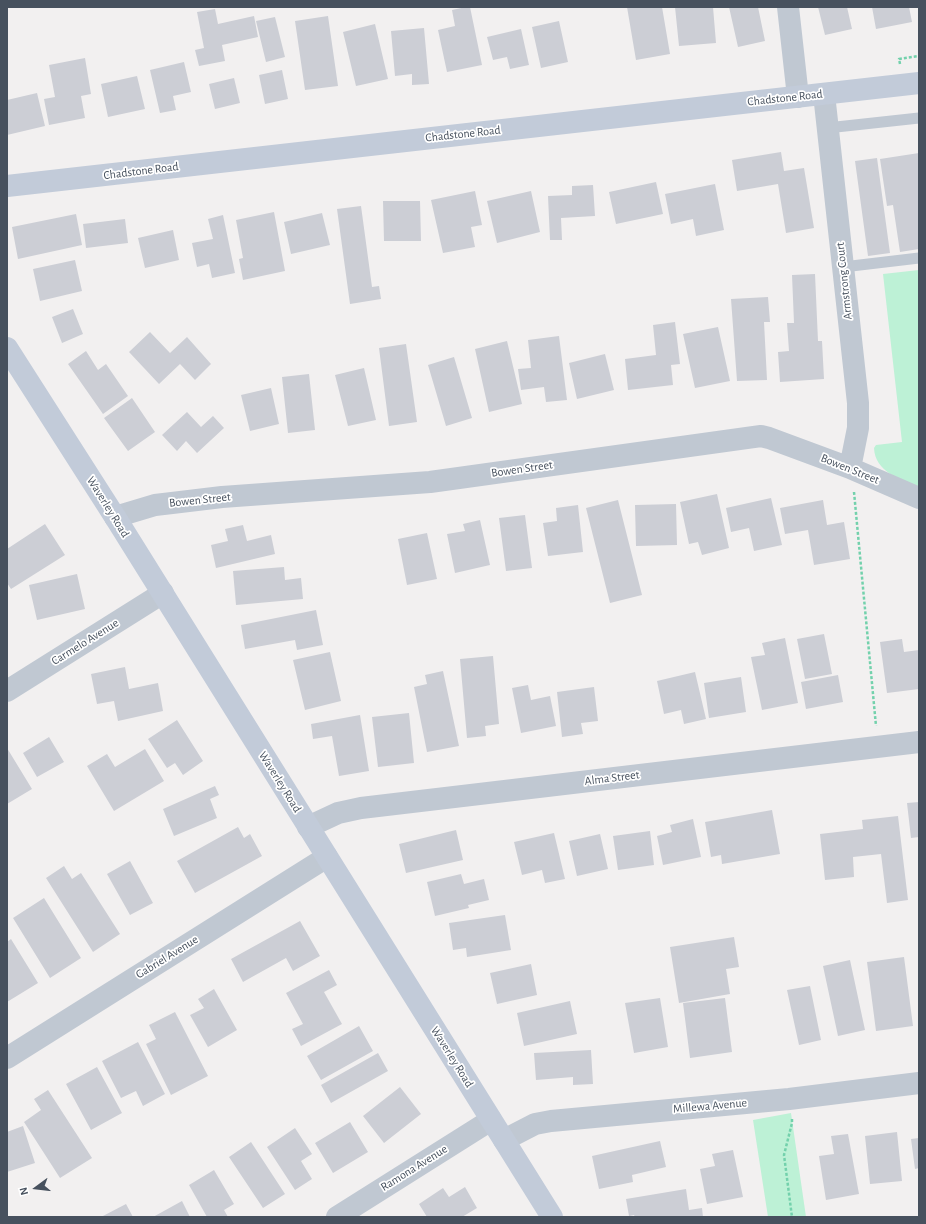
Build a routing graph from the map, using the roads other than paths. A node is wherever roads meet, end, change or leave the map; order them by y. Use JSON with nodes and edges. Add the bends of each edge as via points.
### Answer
{"nodes":[{"id":1,"x":788,"y":7,"type":"edge"},
{"id":2,"x":919,"y":83,"type":"edge"},
{"id":3,"x":824,"y":94,"type":"junction"},
{"id":4,"x":798,"y":97,"type":"junction"},
{"id":5,"x":919,"y":118,"type":"edge"},
{"id":6,"x":827,"y":128,"type":"junction"},
{"id":7,"x":7,"y":186,"type":"edge"},
{"id":8,"x":919,"y":258,"type":"edge"},
{"id":9,"x":843,"y":268,"type":"junction"},
{"id":10,"x":7,"y":348,"type":"edge"},
{"id":11,"x":850,"y":468,"type":"junction"},
{"id":12,"x":919,"y":498,"type":"edge"},
{"id":13,"x":115,"y":517,"type":"junction"},
{"id":14,"x":163,"y":594,"type":"junction"},
{"id":15,"x":7,"y":691,"type":"edge"},
{"id":16,"x":919,"y":742,"type":"edge"},
{"id":17,"x":308,"y":827,"type":"junction"},
{"id":18,"x":327,"y":857,"type":"junction"},
{"id":19,"x":7,"y":1058,"type":"edge"},
{"id":20,"x":919,"y":1083,"type":"edge"},
{"id":21,"x":491,"y":1120,"type":"junction"},
{"id":22,"x":504,"y":1140,"type":"junction"},
{"id":23,"x":337,"y":1217,"type":"edge"},
{"id":24,"x":552,"y":1217,"type":"edge"}],
"edges":[{"from":1,"to":4,"type":"street"},
{"from":2,"to":3,"type":"main road","name":"Chadstone Road"},
{"from":3,"to":4,"type":"main road","name":"Chadstone Road"},
{"from":3,"to":6,"type":"street","name":"Armstrong Court"},
{"from":4,"to":7,"type":"main road","name":"Chadstone Road"},
{"from":5,"to":6,"type":"lane"},
{"from":6,"to":9,"type":"street","name":"Armstrong Court"},
{"from":8,"to":9,"type":"lane"},
{"from":9,"to":11,"type":"street","name":"Armstrong Court","via":[[858,403],[858,428]]},
{"from":10,"to":13,"type":"main road","name":"Waverley Road"},
{"from":11,"to":12,"type":"street","name":"Bowen Street"},
{"from":11,"to":13,"type":"street","name":"Bowen Street","via":[[761,436],[430,482],[172,502]]},
{"from":13,"to":14,"type":"main road","name":"Waverley Road"},
{"from":14,"to":15,"type":"street","name":"Carmelo Avenue"},
{"from":14,"to":17,"type":"main road","name":"Waverley Road"},
{"from":16,"to":17,"type":"street","name":"Alma Street","via":[[356,809],[338,813]]},
{"from":17,"to":18,"type":"main road","name":"Waverley Road"},
{"from":18,"to":19,"type":"street","name":"Gabriel Avenue"},
{"from":18,"to":21,"type":"main road","name":"Waverley Road"},
{"from":20,"to":22,"type":"street","name":"Millewa Avenue","via":[[789,1099],[550,1121],[535,1124]]},
{"from":21,"to":22,"type":"main road","name":"Waverley Road"},
{"from":21,"to":23,"type":"street","name":"Ramona Avenue"},
{"from":22,"to":24,"type":"main road","name":"Waverley Road"}]}
